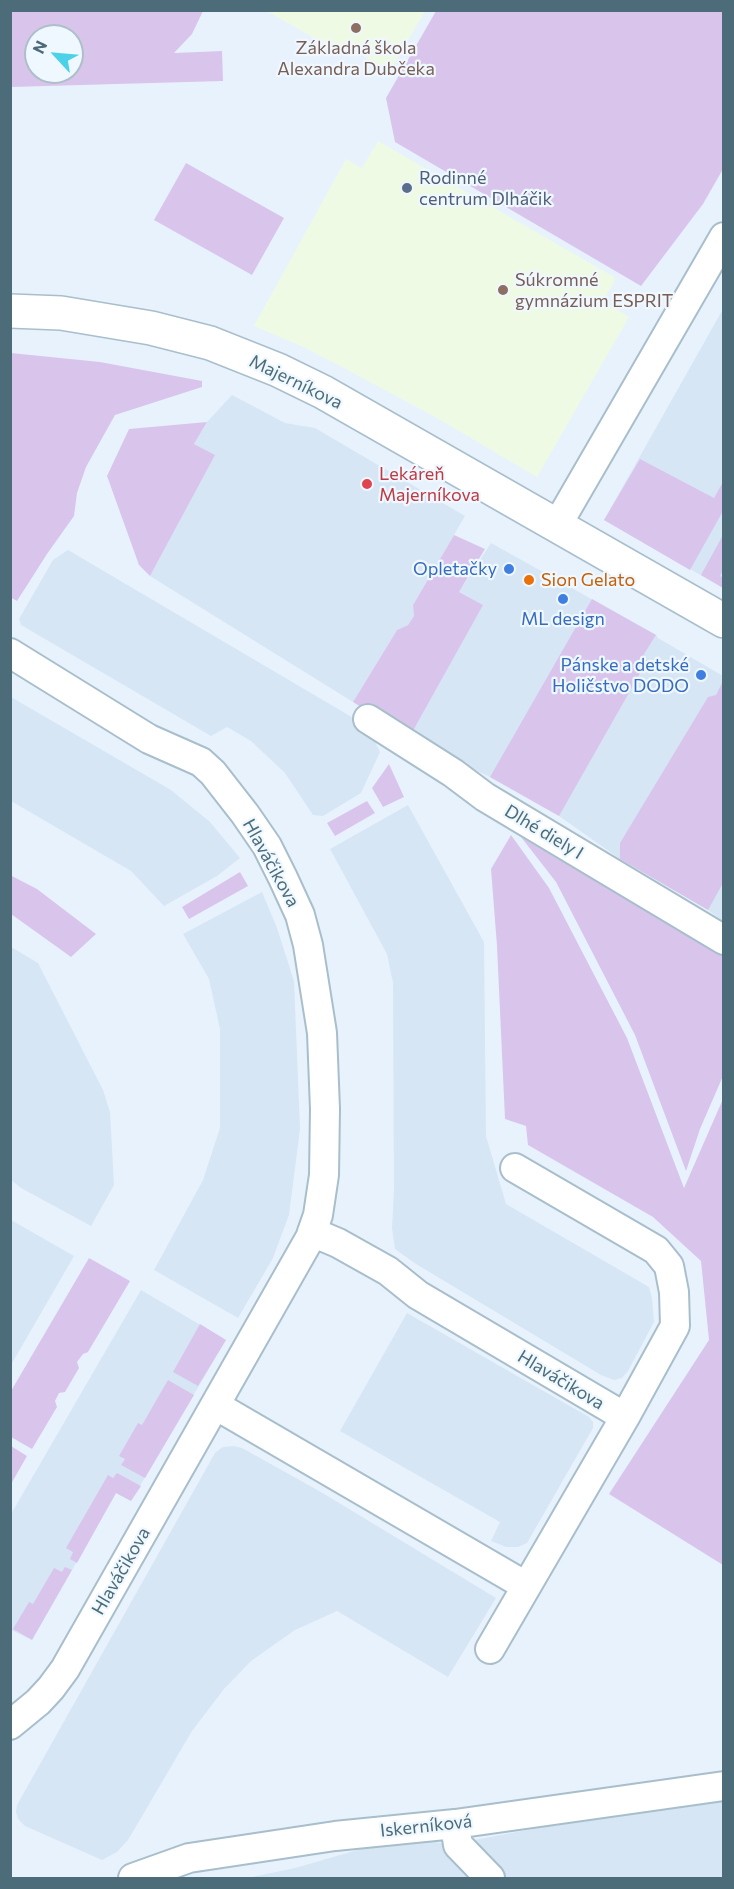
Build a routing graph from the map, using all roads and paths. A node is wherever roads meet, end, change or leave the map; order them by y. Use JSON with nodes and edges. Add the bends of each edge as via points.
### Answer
{"nodes":[{"id":1,"x":723,"y":237,"type":"edge"},
{"id":2,"x":10,"y":311,"type":"edge"},
{"id":3,"x":556,"y":527,"type":"junction"},
{"id":4,"x":723,"y":621,"type":"edge"},
{"id":5,"x":10,"y":653,"type":"edge"},
{"id":6,"x":368,"y":719,"type":"dead end"},
{"id":7,"x":723,"y":940,"type":"edge"},
{"id":8,"x":515,"y":1168,"type":"dead end"},
{"id":9,"x":312,"y":1232,"type":"junction"},
{"id":10,"x":215,"y":1405,"type":"junction"},
{"id":11,"x":625,"y":1418,"type":"junction"},
{"id":12,"x":526,"y":1586,"type":"junction"},
{"id":13,"x":490,"y":1649,"type":"dead end"},
{"id":14,"x":10,"y":1725,"type":"edge"},
{"id":15,"x":723,"y":1786,"type":"edge"},
{"id":16,"x":455,"y":1824,"type":"junction"},
{"id":17,"x":132,"y":1878,"type":"edge"},
{"id":18,"x":490,"y":1878,"type":"edge"}],
"edges":[{"from":1,"to":3,"type":"street"},
{"from":2,"to":3,"type":"street","name":"Majerníkova","via":[[61,313],[151,328],[210,343],[323,392]]},
{"from":3,"to":4,"type":"street","name":"Majerníkova"},
{"from":5,"to":9,"type":"street","name":"Hlaváčikova","via":[[149,739],[201,762],[213,772],[258,833],[283,878],[308,945],[322,1033],[325,1154],[320,1205]]},
{"from":6,"to":7,"type":"street","name":"Dlhé diely I","via":[[485,797]]},
{"from":8,"to":11,"type":"street","name":"Hlaváčikova","via":[[656,1251],[669,1266],[675,1326]]},
{"from":9,"to":10,"type":"street","name":"Hlaváčikova"},
{"from":9,"to":11,"type":"street","name":"Hlaváčikova","via":[[388,1271],[418,1295]]},
{"from":10,"to":12,"type":"street"},
{"from":10,"to":14,"type":"street","name":"Hlaváčikova","via":[[65,1669],[38,1702]]},
{"from":11,"to":12,"type":"street","name":"Hlaváčikova"},
{"from":12,"to":13,"type":"street","name":"Hlaváčikova"},
{"from":15,"to":16,"type":"street","name":"Iskerníková"},
{"from":16,"to":17,"type":"street","name":"Iskerníková","via":[[335,1836],[189,1858]]},
{"from":16,"to":18,"type":"street","via":[[458,1845]]}]}
